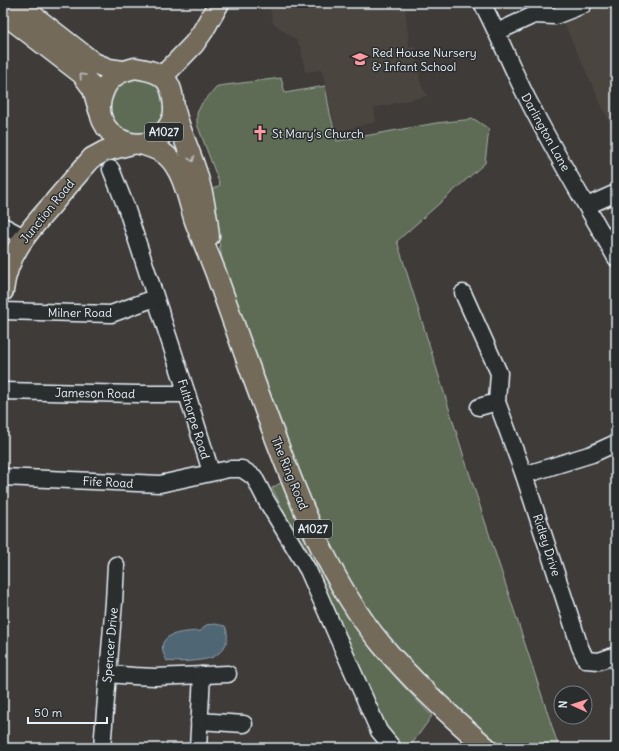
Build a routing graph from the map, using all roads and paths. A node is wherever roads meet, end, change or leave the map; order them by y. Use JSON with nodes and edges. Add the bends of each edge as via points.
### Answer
{"nodes":[{"id":1,"x":17,"y":3,"type":"edge"},
{"id":2,"x":220,"y":3,"type":"edge"},
{"id":3,"x":482,"y":3,"type":"edge"},
{"id":4,"x":583,"y":5,"type":"dead end"},
{"id":5,"x":3,"y":13,"type":"edge"},
{"id":6,"x":497,"y":32,"type":"junction"},
{"id":7,"x":123,"y":71,"type":"junction"},
{"id":8,"x":163,"y":76,"type":"junction"},
{"id":9,"x":175,"y":111,"type":"junction"},
{"id":10,"x":101,"y":116,"type":"junction"},
{"id":11,"x":137,"y":144,"type":"junction"},
{"id":12,"x":92,"y":158,"type":"junction"},
{"id":13,"x":111,"y":169,"type":"dead end"},
{"id":14,"x":616,"y":193,"type":"edge"},
{"id":15,"x":587,"y":206,"type":"junction"},
{"id":16,"x":3,"y":226,"type":"edge"},
{"id":17,"x":24,"y":237,"type":"junction"},
{"id":18,"x":616,"y":258,"type":"edge"},
{"id":19,"x":213,"y":264,"type":"junction"},
{"id":20,"x":3,"y":291,"type":"edge"},
{"id":21,"x":463,"y":293,"type":"dead end"},
{"id":22,"x":155,"y":298,"type":"junction"},
{"id":23,"x":3,"y":311,"type":"edge"},
{"id":24,"x":3,"y":391,"type":"edge"},
{"id":25,"x":187,"y":394,"type":"junction"},
{"id":26,"x":497,"y":402,"type":"junction"},
{"id":27,"x":479,"y":407,"type":"dead end"},
{"id":28,"x":616,"y":443,"type":"edge"},
{"id":29,"x":211,"y":472,"type":"junction"},
{"id":30,"x":524,"y":475,"type":"junction"},
{"id":31,"x":3,"y":477,"type":"edge"},
{"id":32,"x":116,"y":565,"type":"dead end"},
{"id":33,"x":616,"y":655,"type":"edge"},
{"id":34,"x":108,"y":674,"type":"junction"},
{"id":35,"x":228,"y":674,"type":"dead end"},
{"id":36,"x":202,"y":675,"type":"junction"},
{"id":37,"x":199,"y":721,"type":"junction"},
{"id":38,"x":244,"y":724,"type":"dead end"},
{"id":39,"x":102,"y":748,"type":"edge"},
{"id":40,"x":198,"y":748,"type":"edge"},
{"id":41,"x":393,"y":748,"type":"edge"},
{"id":42,"x":487,"y":748,"type":"edge"}],
"edges":[{"from":1,"to":7,"type":"main road","via":[[94,63]]},
{"from":2,"to":8,"type":"main road","via":[[194,44]]},
{"from":3,"to":6,"type":"street","name":"Darlington Lane"},
{"from":4,"to":6,"type":"street","via":[[555,16],[534,15]]},
{"from":10,"to":5,"type":"main road","number":"A1027","one_way":true,"via":[[93,89],[82,74]]},
{"from":6,"to":15,"type":"street","name":"Darlington Lane","via":[[511,68],[529,103]]},
{"from":7,"to":8,"type":"main road","via":[[135,68],[151,70]]},
{"from":7,"to":10,"type":"main road","via":[[111,80],[101,96]]},
{"from":8,"to":9,"type":"main road","number":"A1027","via":[[171,86]]},
{"from":9,"to":11,"type":"main road","number":"A1027","via":[[164,132],[155,140]]},
{"from":9,"to":19,"type":"main road","name":"The Ring Road","number":"A1027","one_way":true,"via":[[206,208]]},
{"from":10,"to":11,"type":"main road","number":"A1027","via":[[110,132],[119,139]]},
{"from":10,"to":12,"type":"main road","name":"Junction Road"},
{"from":11,"to":12,"type":"main road","name":"Junction Road","via":[[105,151]]},
{"from":11,"to":19,"type":"main road","name":"The Ring Road","number":"A1027","via":[[156,149],[166,155],[176,167]]},
{"from":12,"to":17,"type":"main road","name":"Junction Road"},
{"from":13,"to":22,"type":"street","name":"Fulthorpe Road"},
{"from":14,"to":15,"type":"street"},
{"from":15,"to":18,"type":"street","name":"Darlington Lane"},
{"from":16,"to":17,"type":"street"},
{"from":17,"to":20,"type":"main road","name":"Junction Road","via":[[6,273]]},
{"from":19,"to":42,"type":"main road","name":"The Ring Road","number":"A1027","via":[[286,467],[330,566],[381,644],[445,712]]},
{"from":21,"to":26,"type":"street","name":"Ridley Drive","via":[[499,373]]},
{"from":22,"to":23,"type":"street","name":"Milner Road","via":[[111,314]]},
{"from":22,"to":25,"type":"street","name":"Fulthorpe Road"},
{"from":24,"to":25,"type":"street","name":"Jameson Road"},
{"from":25,"to":29,"type":"street","name":"Fulthorpe Road"},
{"from":26,"to":27,"type":"street"},
{"from":26,"to":30,"type":"street","name":"Ridley Drive"},
{"from":28,"to":30,"type":"street","via":[[592,454]]},
{"from":29,"to":31,"type":"street","name":"Fife Road","via":[[160,484]]},
{"from":29,"to":41,"type":"street","name":"Fulthorpe Road","via":[[242,469],[254,477],[308,570],[379,731]]},
{"from":30,"to":33,"type":"street","name":"Ridley Drive","via":[[586,660],[599,661]]},
{"from":32,"to":34,"type":"street","name":"Spencer Drive"},
{"from":34,"to":36,"type":"street","via":[[155,677]]},
{"from":34,"to":39,"type":"street","name":"Spencer Drive"},
{"from":35,"to":36,"type":"street"},
{"from":36,"to":37,"type":"street"},
{"from":37,"to":38,"type":"street"},
{"from":37,"to":40,"type":"street"}]}
